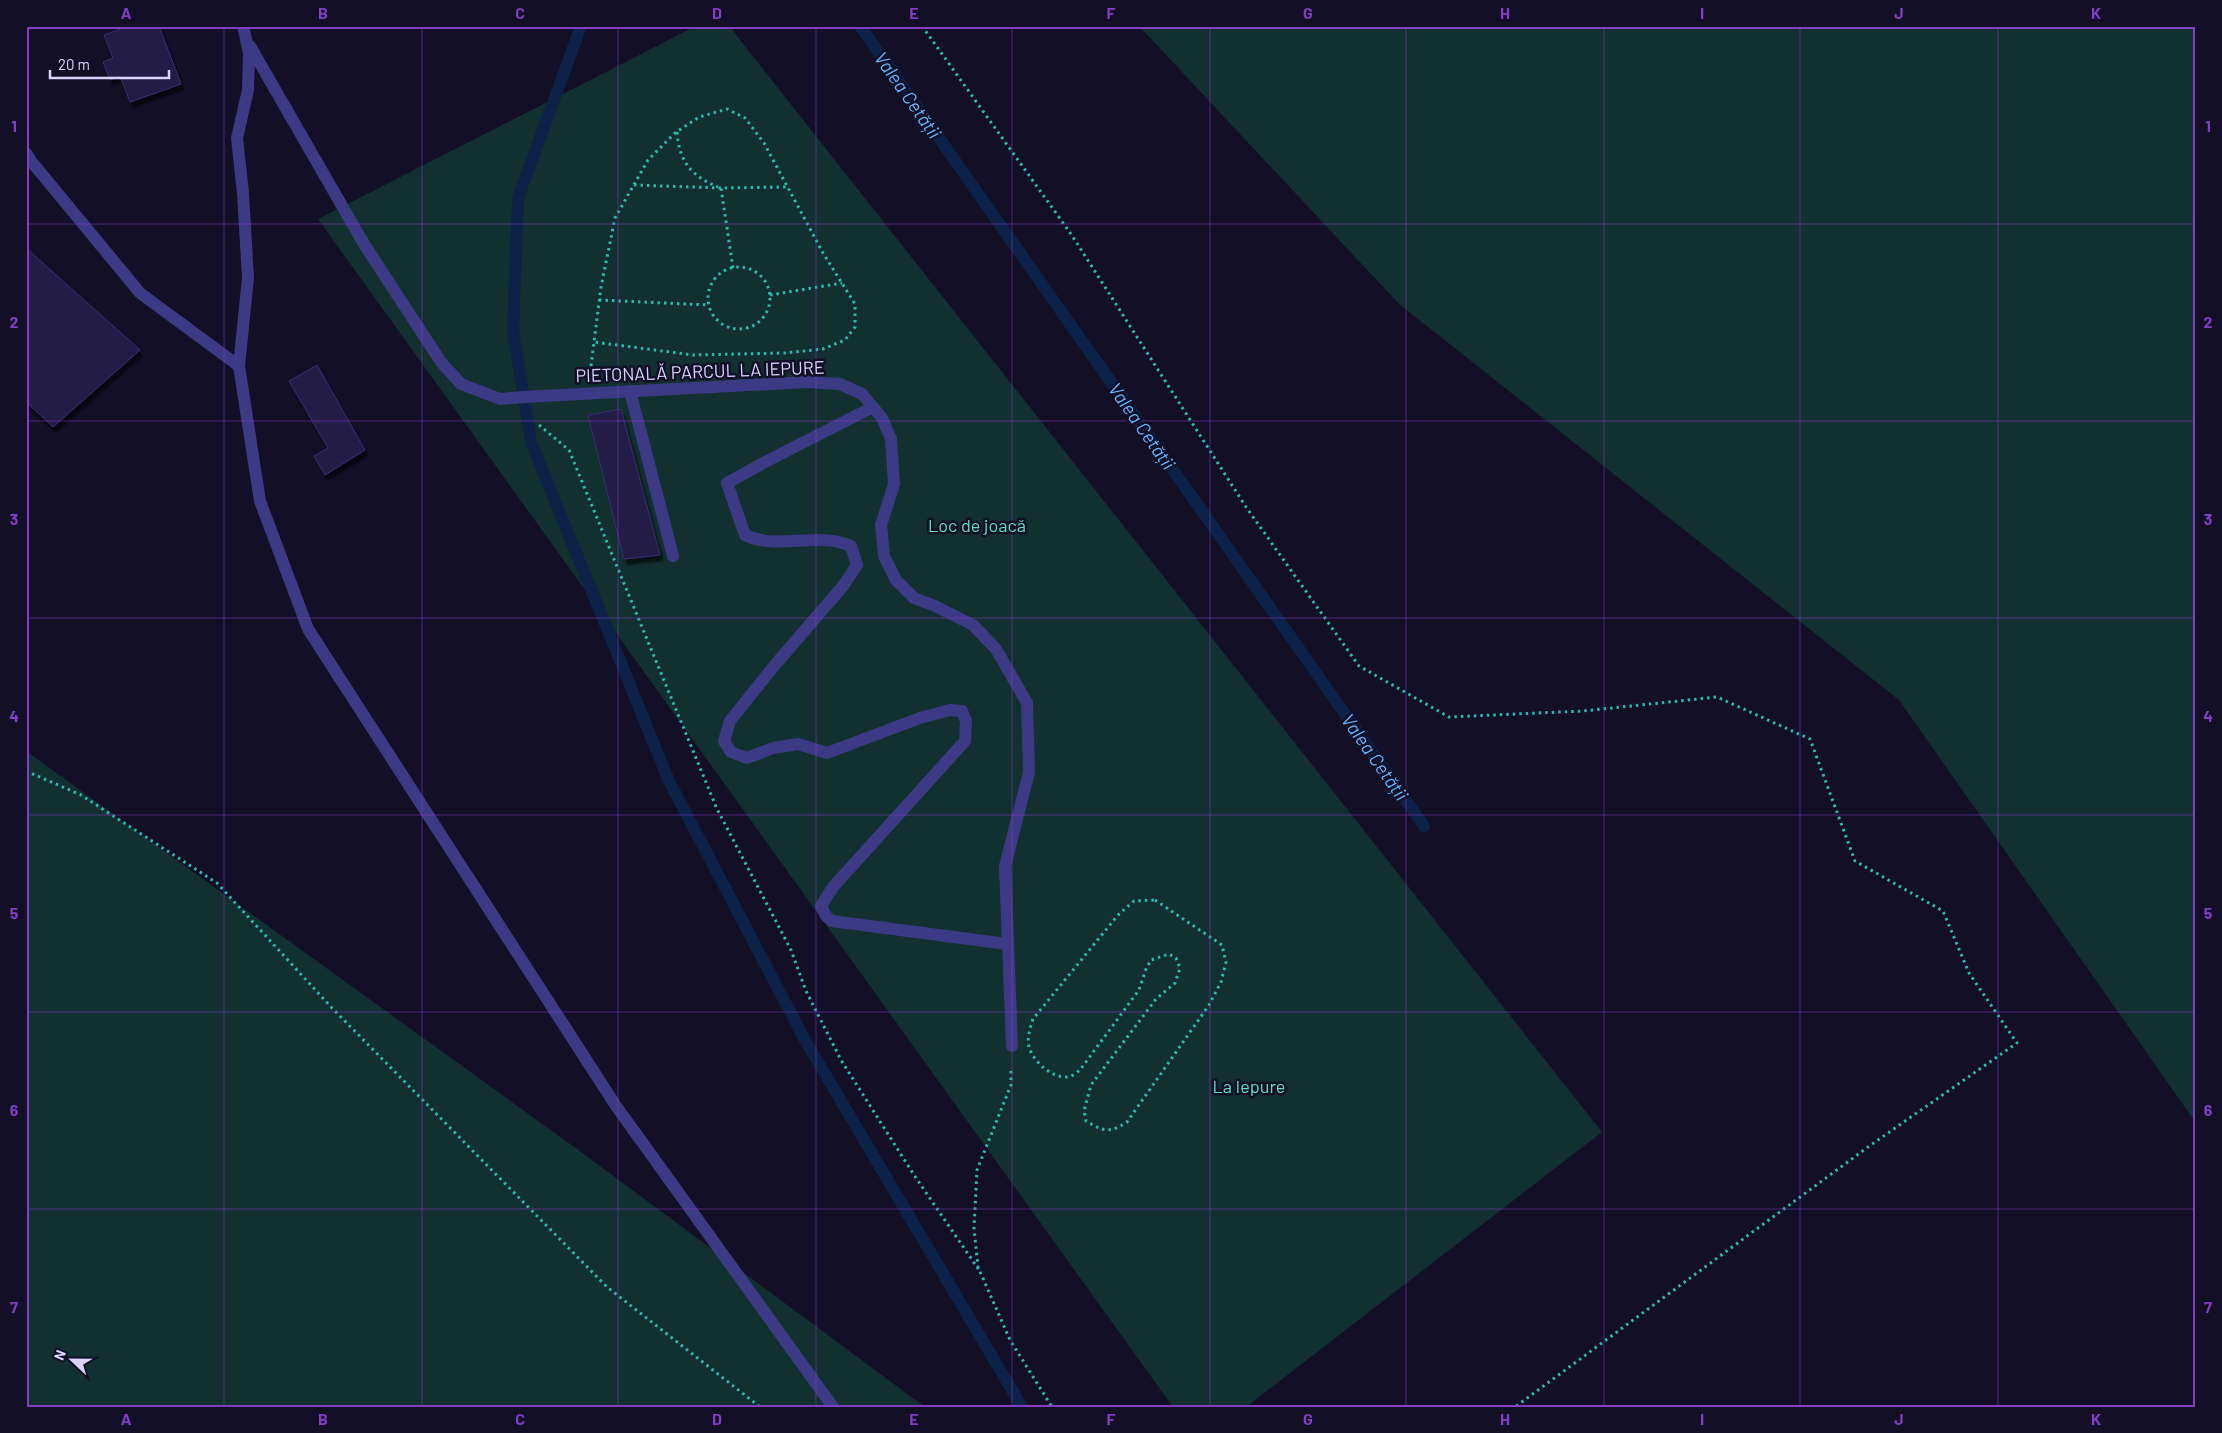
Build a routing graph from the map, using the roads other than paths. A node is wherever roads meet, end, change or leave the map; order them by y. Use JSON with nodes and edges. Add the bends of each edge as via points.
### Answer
{"nodes":[{"id":1,"x":243,"y":26,"type":"edge"},
{"id":2,"x":246,"y":40,"type":"junction"},
{"id":3,"x":26,"y":153,"type":"edge"},
{"id":4,"x":239,"y":366,"type":"junction"},
{"id":5,"x":630,"y":392,"type":"junction"},
{"id":6,"x":873,"y":407,"type":"junction"},
{"id":7,"x":673,"y":556,"type":"dead end"},
{"id":8,"x":1007,"y":944,"type":"junction"},
{"id":9,"x":1012,"y":1046,"type":"road end"},
{"id":10,"x":833,"y":1407,"type":"edge"}],
"edges":[{"from":1,"to":2,"type":"street"},
{"from":2,"to":4,"type":"street","via":[[248,90],[237,138],[248,278]]},
{"from":2,"to":5,"type":"street","name":"PIETONALǍ PARCUL LA IEPURE","via":[[364,244],[441,362],[461,384],[500,399]]},
{"from":3,"to":4,"type":"street","via":[[140,293]]},
{"from":4,"to":10,"type":"street","via":[[260,501],[308,629],[616,1106]]},
{"from":5,"to":6,"type":"street","name":"PIETONALǍ PARCUL LA IEPURE","via":[[807,382],[840,384],[862,394]]},
{"from":5,"to":7,"type":"street"},
{"from":6,"to":8,"type":"street","name":"PIETONALǍ PARCUL LA IEPURE","via":[[882,418],[890,439],[894,484],[881,525],[884,556],[896,580],[914,598],[973,625],[996,649],[1027,703],[1029,772],[1006,866]]},
{"from":6,"to":8,"type":"street","via":[[727,483],[745,535],[758,541],[838,540],[851,546],[857,565],[730,721],[724,741],[731,752],[747,758],[773,748],[798,744],[827,753],[920,718],[950,710],[962,711],[966,721],[965,741],[833,887],[821,906],[832,921]]},
{"from":8,"to":9,"type":"street","name":"PIETONALǍ PARCUL LA IEPURE"}]}
